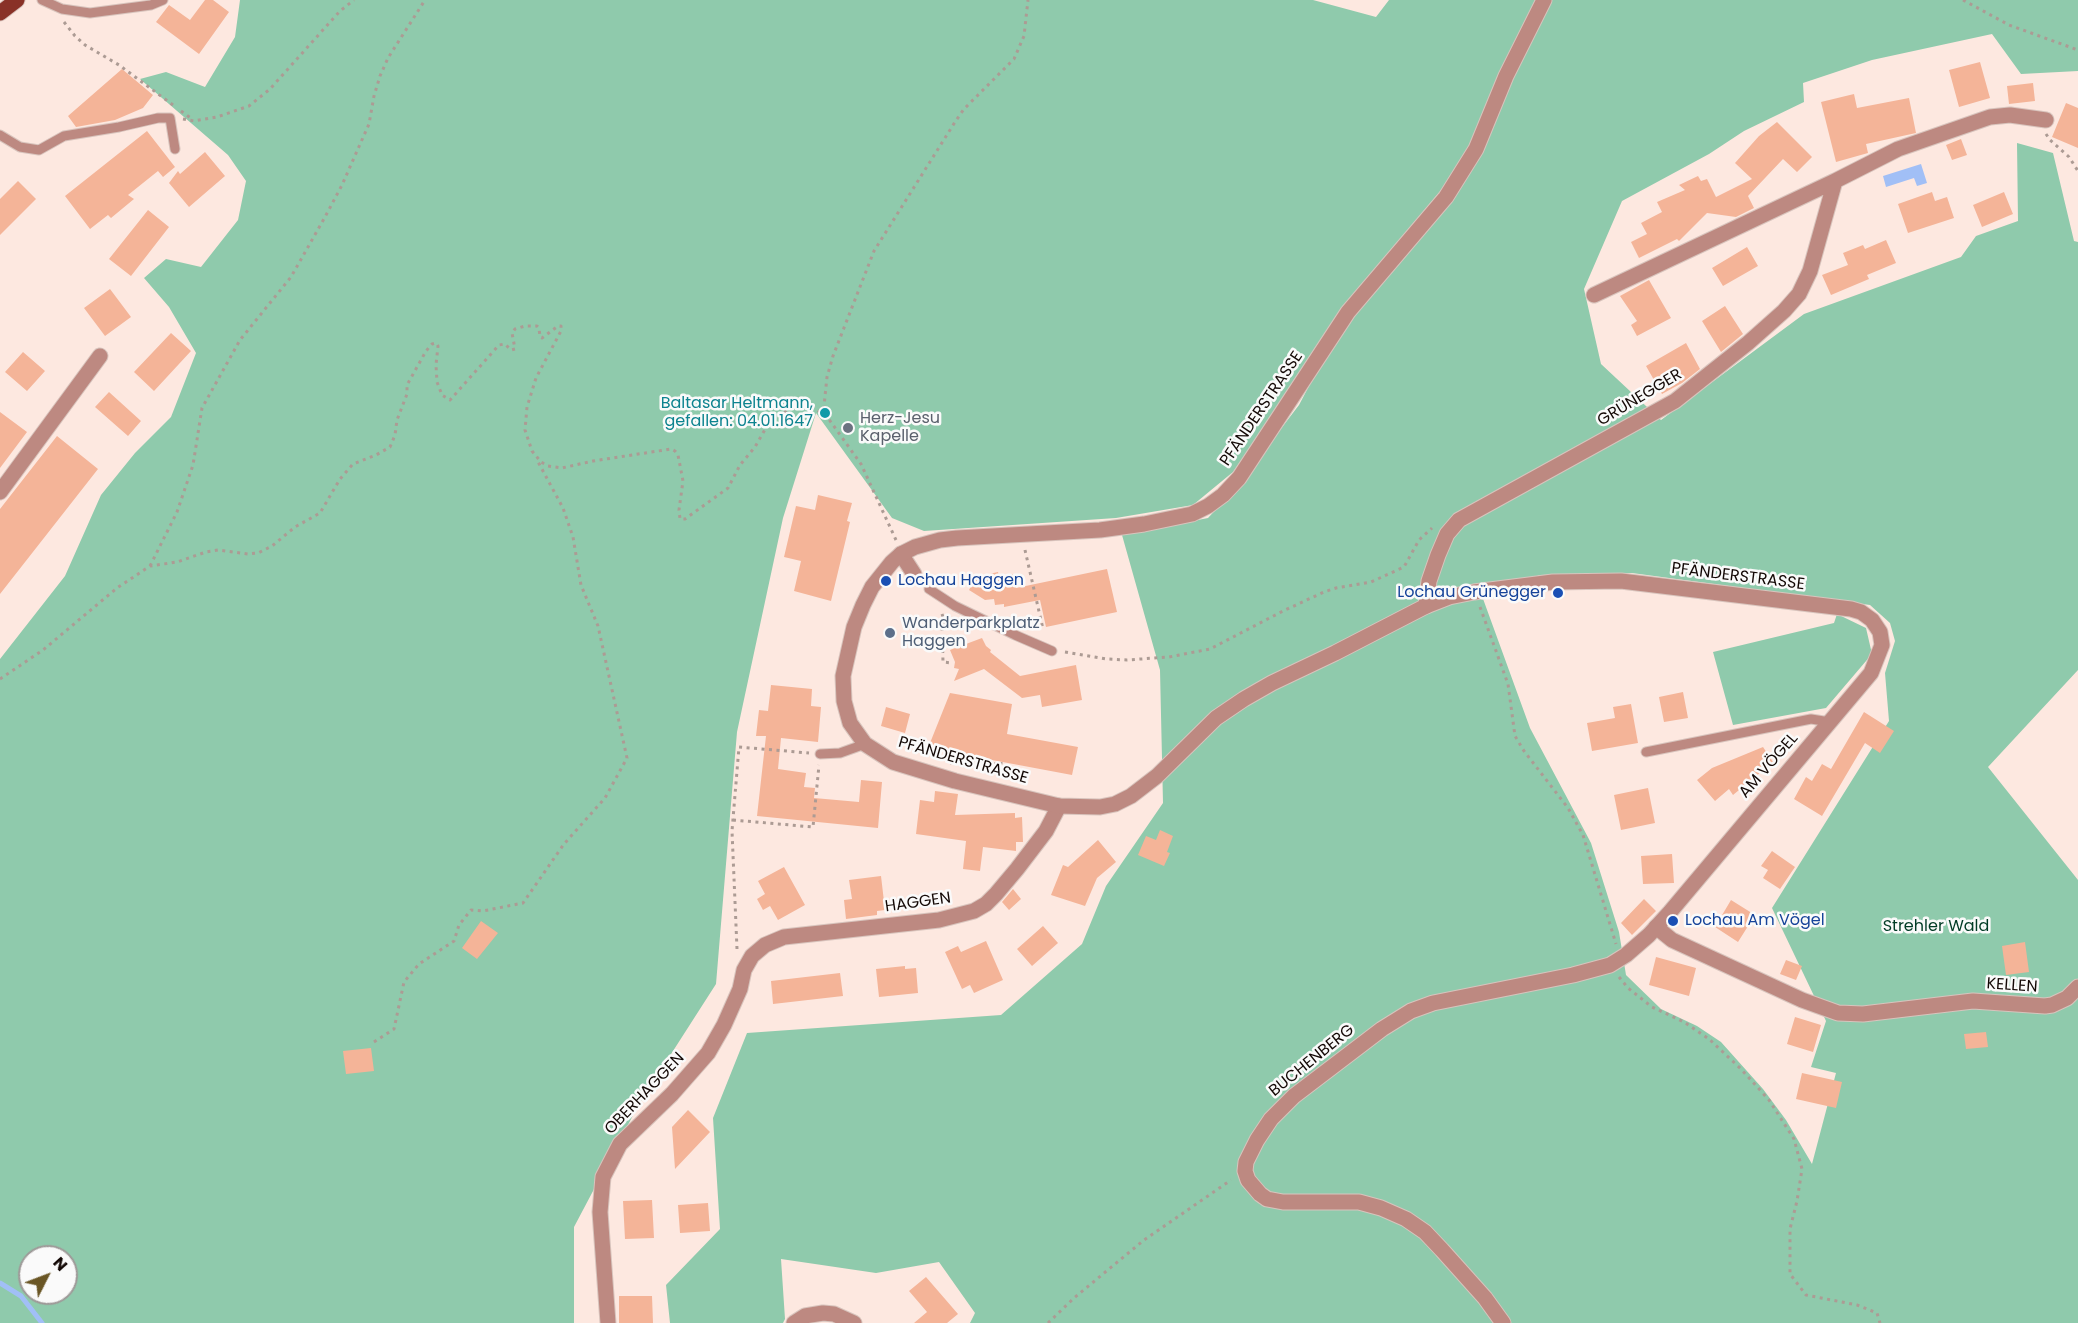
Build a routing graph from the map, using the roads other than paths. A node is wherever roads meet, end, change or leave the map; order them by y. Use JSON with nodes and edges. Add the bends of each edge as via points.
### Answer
{"nodes":[{"id":1,"x":17,"y":0,"type":"edge"},
{"id":2,"x":42,"y":0,"type":"edge"},
{"id":3,"x":163,"y":0,"type":"edge"},
{"id":4,"x":1544,"y":0,"type":"edge"},
{"id":5,"x":0,"y":14,"type":"edge"},
{"id":6,"x":2046,"y":120,"type":"road end"},
{"id":7,"x":0,"y":135,"type":"edge"},
{"id":8,"x":175,"y":149,"type":"dead end"},
{"id":9,"x":1835,"y":181,"type":"junction"},
{"id":10,"x":1594,"y":295,"type":"dead end"},
{"id":11,"x":100,"y":356,"type":"dead end"},
{"id":12,"x":0,"y":492,"type":"edge"},
{"id":13,"x":901,"y":554,"type":"junction"},
{"id":14,"x":915,"y":574,"type":"dead end"},
{"id":15,"x":929,"y":589,"type":"dead end"},
{"id":16,"x":1426,"y":606,"type":"junction"},
{"id":17,"x":1872,"y":620,"type":"joint"},
{"id":18,"x":1052,"y":651,"type":"road end"},
{"id":19,"x":1830,"y":722,"type":"junction"},
{"id":20,"x":865,"y":744,"type":"junction"},
{"id":21,"x":1646,"y":752,"type":"dead end"},
{"id":22,"x":820,"y":754,"type":"road end"},
{"id":23,"x":1059,"y":806,"type":"junction"},
{"id":24,"x":1656,"y":927,"type":"junction"},
{"id":25,"x":744,"y":970,"type":"joint"},
{"id":26,"x":2078,"y":987,"type":"edge"},
{"id":27,"x":1497,"y":989,"type":"joint"},
{"id":28,"x":608,"y":1323,"type":"edge"},
{"id":29,"x":794,"y":1323,"type":"edge"},
{"id":30,"x":854,"y":1323,"type":"edge"},
{"id":31,"x":1503,"y":1323,"type":"edge"}],
"edges":[{"from":1,"to":5,"type":"main road"},
{"from":2,"to":3,"type":"lane","via":[[62,9],[104,12]]},
{"from":4,"to":13,"type":"street","name":"PFÄNDERSTRASSE","via":[[1506,75],[1476,149],[1446,197],[1348,312],[1239,478],[1208,506],[1192,514],[1144,524],[940,540]]},
{"from":6,"to":9,"type":"street","via":[[2010,115],[1990,117],[1898,148]]},
{"from":7,"to":8,"type":"lane","via":[[20,147],[39,150],[63,136],[170,118]]},
{"from":9,"to":10,"type":"street"},
{"from":9,"to":16,"type":"street","name":"GRÜNEGGER","via":[[1806,282],[1799,294],[1770,324],[1675,401],[1467,514],[1452,526],[1432,571]]},
{"from":11,"to":12,"type":"street"},
{"from":13,"to":14,"type":"street"},
{"from":13,"to":20,"type":"street","name":"PFÄNDERSTRASSE","via":[[881,574],[863,605],[846,661],[846,713]]},
{"from":15,"to":18,"type":"lane","via":[[955,606]]},
{"from":16,"to":17,"type":"street","name":"PFÄNDERSTRASSE","via":[[1474,592],[1554,582],[1621,581],[1851,609]]},
{"from":16,"to":23,"type":"street","name":"PFÄNDERSTRASSE","via":[[1244,699],[1216,718],[1131,796],[1100,807]]},
{"from":17,"to":19,"type":"street","name":"AM VÖGEL","via":[[1880,632],[1878,659]]},
{"from":19,"to":21,"type":"lane","via":[[1811,719]]},
{"from":19,"to":24,"type":"street","name":"AM VÖGEL"},
{"from":20,"to":22,"type":"lane","via":[[840,753]]},
{"from":20,"to":23,"type":"street","name":"PFÄNDERSTRASSE","via":[[893,762]]},
{"from":23,"to":25,"type":"street","name":"HAGGEN","via":[[1046,831],[986,904],[939,920],[784,938],[758,951]]},
{"from":24,"to":26,"type":"street","name":"KELLEN","via":[[1672,940],[1838,1013],[1863,1014],[1973,1001],[2045,1006],[2067,998]]},
{"from":24,"to":27,"type":"street","name":"AM VÖGEL","via":[[1614,962],[1573,975]]},
{"from":25,"to":28,"type":"street","name":"OBERHAGGEN","via":[[733,1006],[713,1045],[694,1071],[620,1144],[603,1177],[600,1212]]},
{"from":27,"to":31,"type":"street","name":"BUCHENBERG","via":[[1422,1006],[1382,1029],[1280,1108],[1257,1140],[1245,1170],[1254,1188],[1267,1199],[1359,1202],[1406,1219],[1443,1250]]},
{"from":29,"to":30,"type":"street","via":[[805,1316],[824,1313]]}]}
